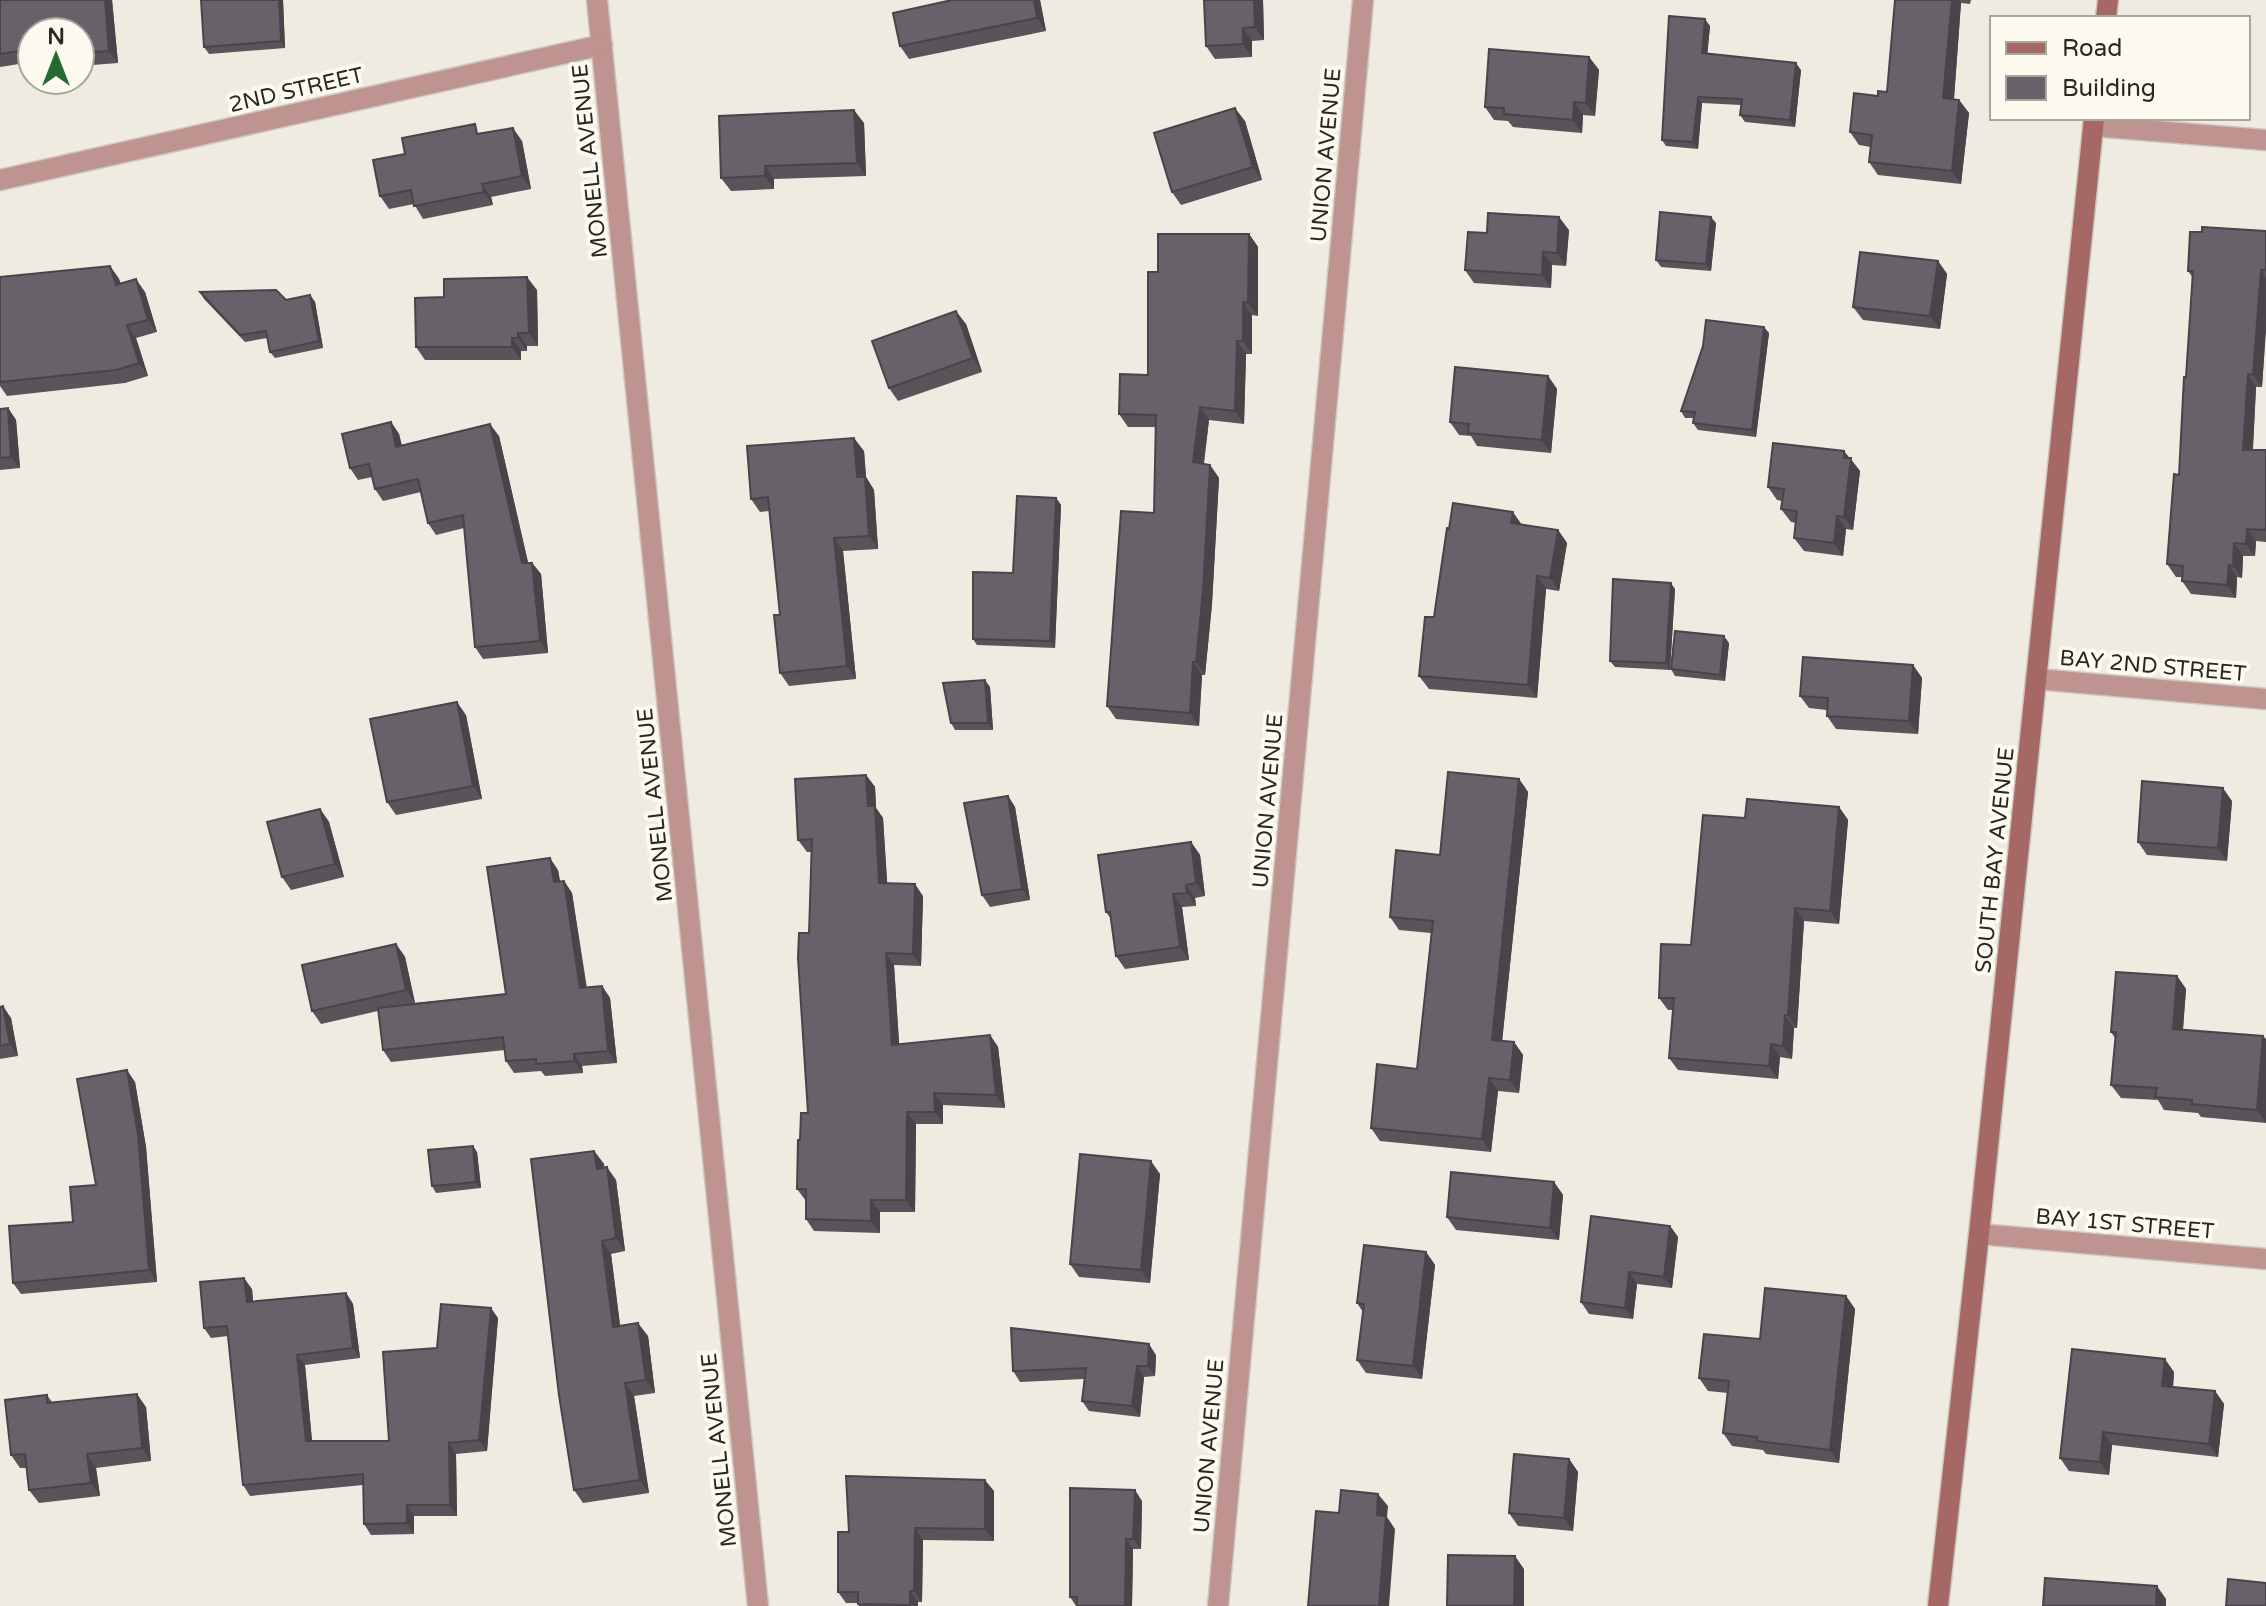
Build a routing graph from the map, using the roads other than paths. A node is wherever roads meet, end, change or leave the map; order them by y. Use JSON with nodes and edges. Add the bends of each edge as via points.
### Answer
{"nodes":[{"id":1,"x":597,"y":0,"type":"edge"},
{"id":2,"x":1363,"y":0,"type":"edge"},
{"id":3,"x":602,"y":45,"type":"junction"},
{"id":4,"x":2094,"y":122,"type":"edge"},
{"id":5,"x":2266,"y":140,"type":"edge"},
{"id":6,"x":0,"y":180,"type":"edge"},
{"id":7,"x":2036,"y":679,"type":"junction"},
{"id":8,"x":2266,"y":699,"type":"edge"},
{"id":9,"x":1979,"y":1234,"type":"junction"},
{"id":10,"x":2266,"y":1259,"type":"edge"},
{"id":11,"x":758,"y":1606,"type":"edge"},
{"id":12,"x":1218,"y":1606,"type":"edge"},
{"id":13,"x":1938,"y":1606,"type":"edge"}],
"edges":[{"from":1,"to":3,"type":"street","name":"MONELL AVENUE"},
{"from":2,"to":12,"type":"street","name":"UNION AVENUE"},
{"from":3,"to":6,"type":"street","name":"2ND STREET"},
{"from":3,"to":11,"type":"street","name":"MONELL AVENUE"},
{"from":4,"to":5,"type":"street"},
{"from":4,"to":7,"type":"street","name":"SOUTH BAY AVENUE"},
{"from":7,"to":8,"type":"street","name":"BAY 2ND STREET"},
{"from":7,"to":9,"type":"street","name":"SOUTH BAY AVENUE"},
{"from":9,"to":10,"type":"street","name":"BAY 1ST STREET"},
{"from":9,"to":13,"type":"street","name":"SOUTH BAY AVENUE"}]}
